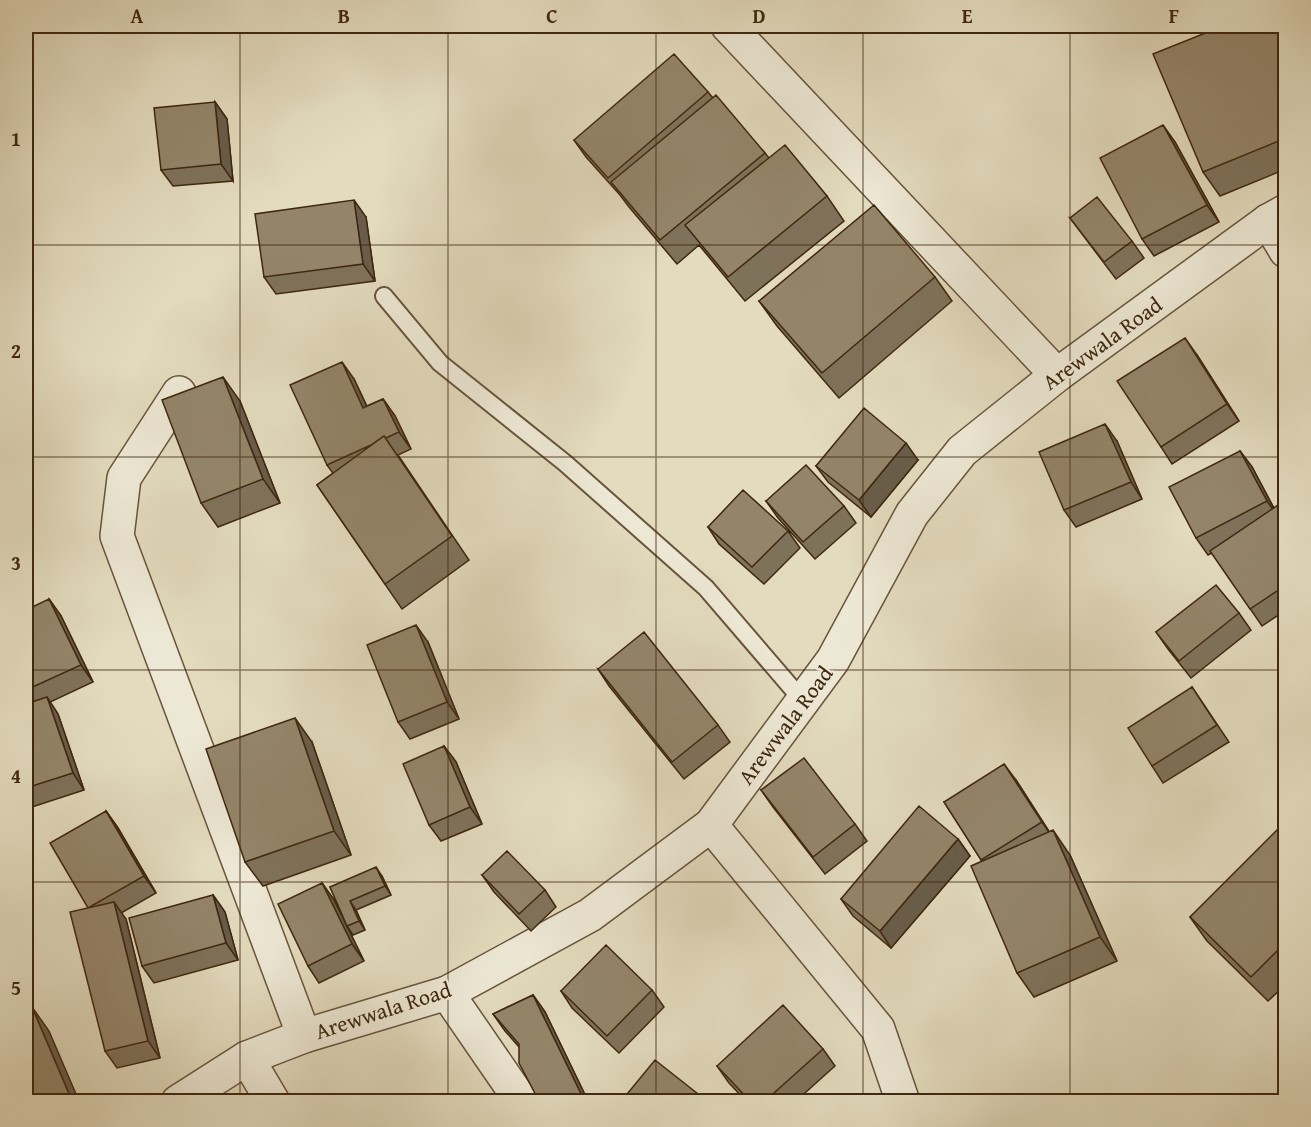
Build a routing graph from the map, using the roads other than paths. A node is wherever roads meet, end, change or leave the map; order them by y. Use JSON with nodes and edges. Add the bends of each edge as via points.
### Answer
{"nodes":[{"id":1,"x":728,"y":26,"type":"edge"},
{"id":2,"x":1277,"y":216,"type":"edge"},
{"id":3,"x":1286,"y":251,"type":"edge"},
{"id":4,"x":384,"y":296,"type":"dead end"},
{"id":5,"x":1057,"y":375,"type":"junction"},
{"id":6,"x":179,"y":393,"type":"edge"},
{"id":7,"x":803,"y":701,"type":"junction"},
{"id":8,"x":711,"y":825,"type":"junction"},
{"id":9,"x":447,"y":993,"type":"junction"},
{"id":10,"x":304,"y":1036,"type":"junction"},
{"id":11,"x":247,"y":1058,"type":"junction"},
{"id":12,"x":178,"y":1101,"type":"edge"},
{"id":13,"x":273,"y":1101,"type":"edge"},
{"id":14,"x":522,"y":1101,"type":"edge"},
{"id":15,"x":903,"y":1101,"type":"edge"}],
"edges":[{"from":1,"to":5,"type":"street"},
{"from":2,"to":3,"type":"street"},
{"from":2,"to":5,"type":"street","name":"Arewwala Road"},
{"from":4,"to":7,"type":"lane","via":[[440,363],[565,463],[706,588]]},
{"from":5,"to":7,"type":"street","name":"Arewwala Road","via":[[962,451],[912,514],[833,660]]},
{"from":6,"to":10,"type":"street","via":[[124,478],[117,536]]},
{"from":7,"to":8,"type":"street","name":"Arewwala Road"},
{"from":8,"to":9,"type":"street","name":"Arewwala Road","via":[[590,915]]},
{"from":8,"to":15,"type":"street","via":[[878,1029]]},
{"from":9,"to":10,"type":"street","name":"Arewwala Road"},
{"from":9,"to":14,"type":"street"},
{"from":10,"to":11,"type":"street","name":"Arewwala Road"},
{"from":11,"to":12,"type":"street","name":"Arewwala Road"},
{"from":11,"to":13,"type":"street"}]}
